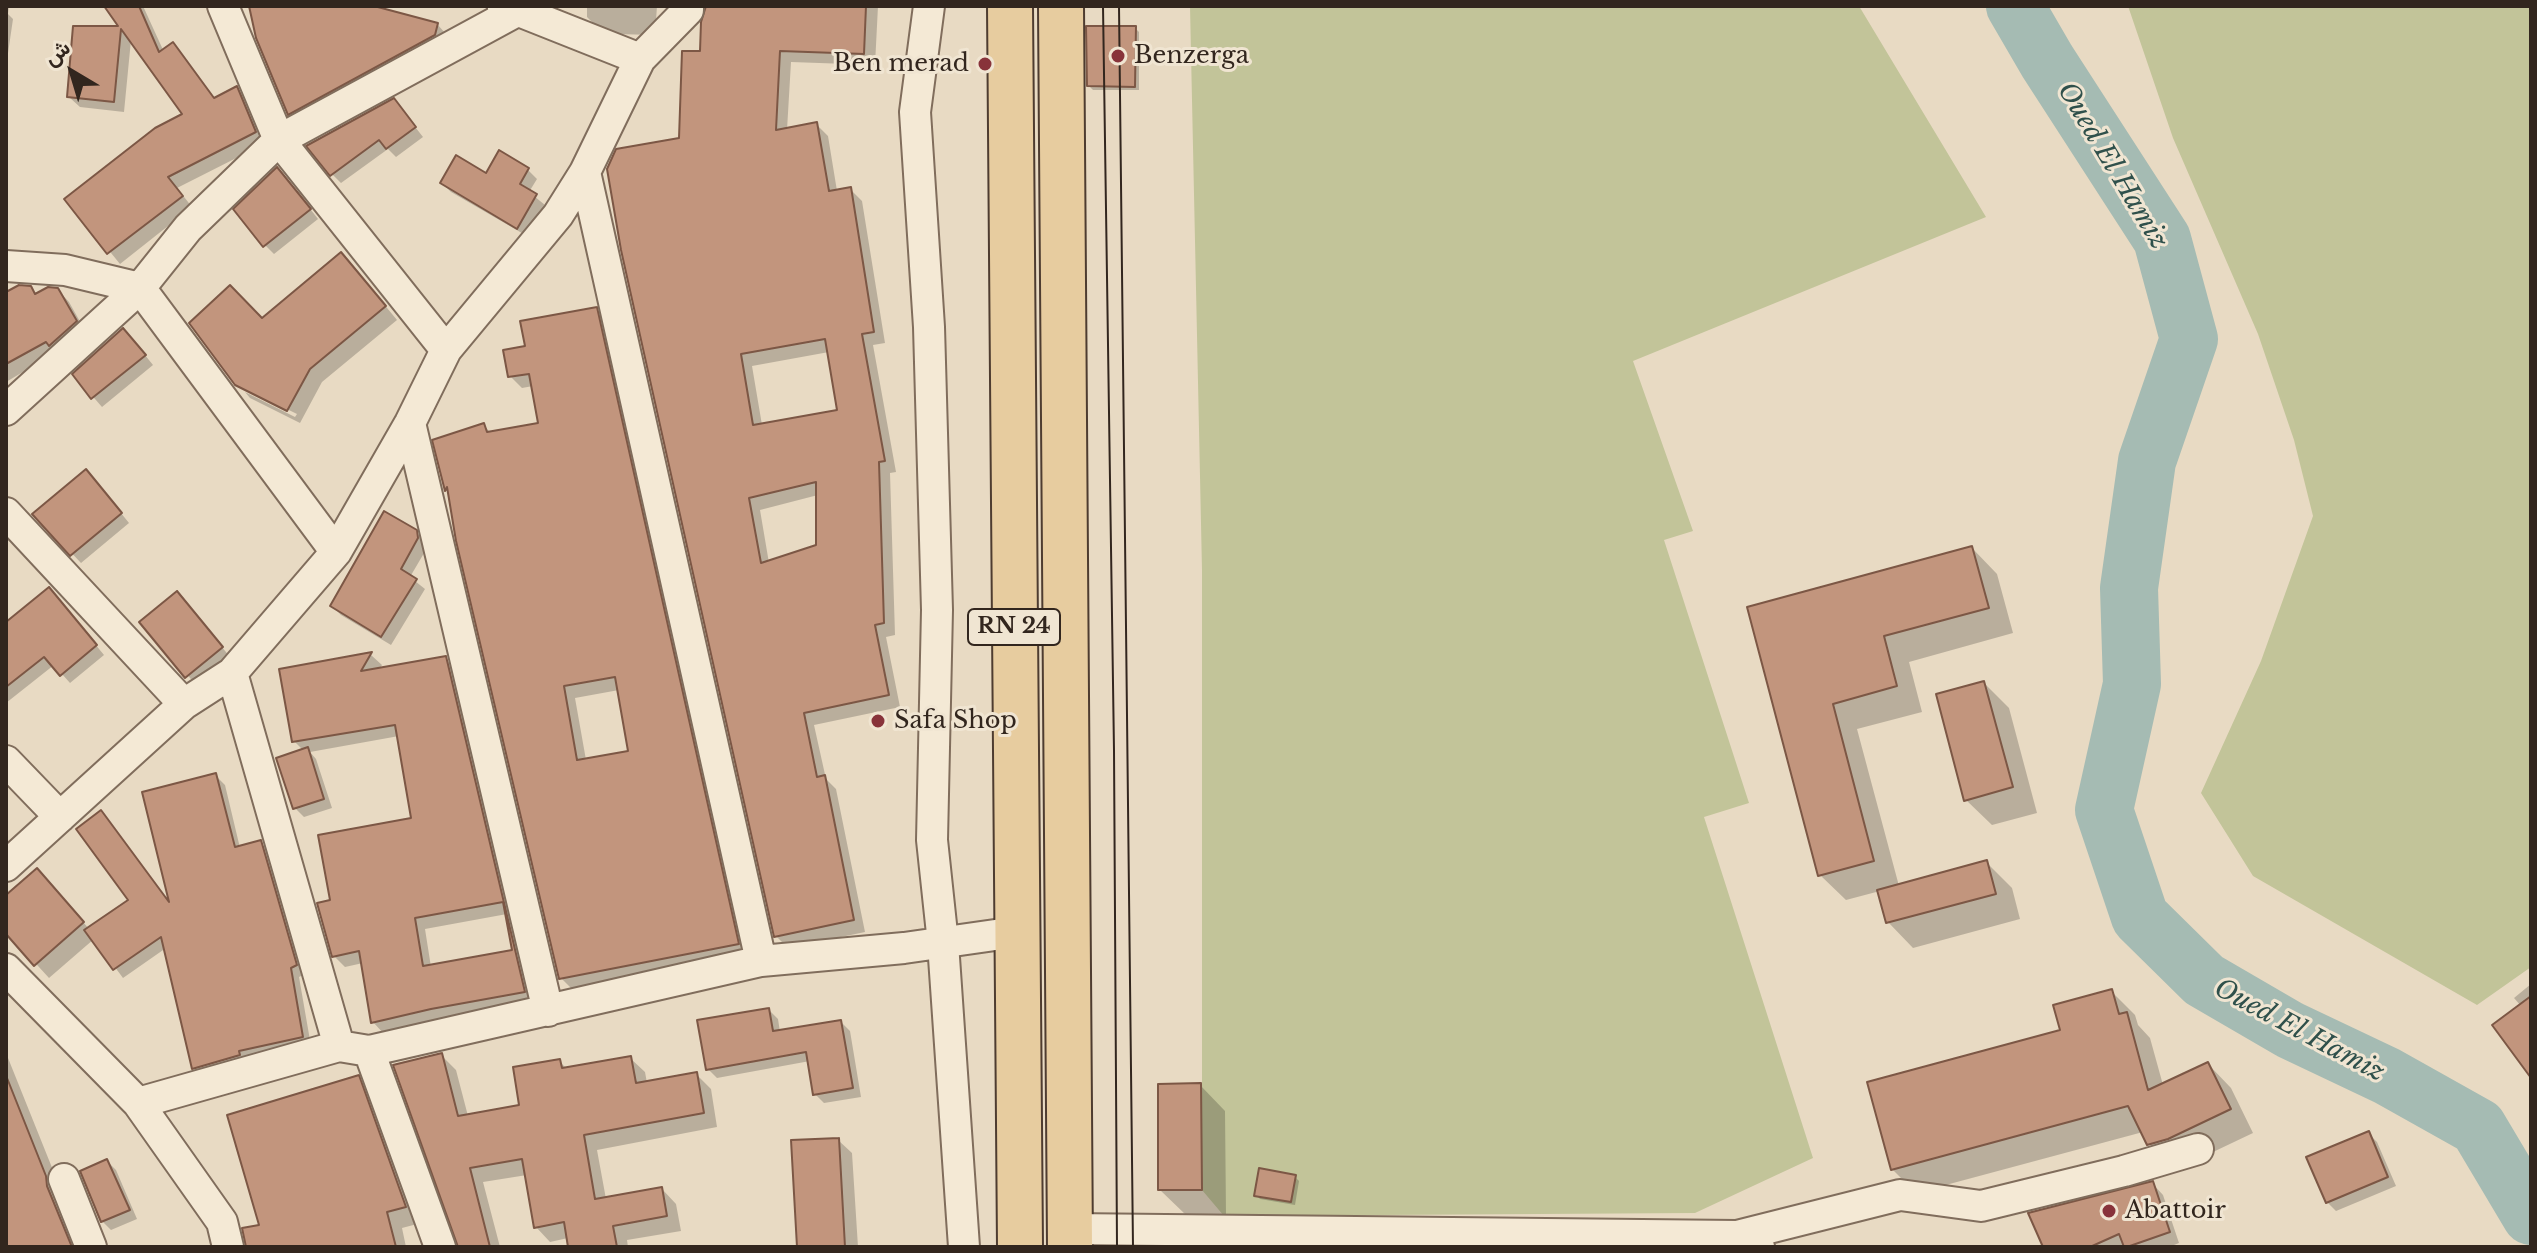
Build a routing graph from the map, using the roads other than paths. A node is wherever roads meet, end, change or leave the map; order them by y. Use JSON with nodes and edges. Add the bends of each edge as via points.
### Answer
{"nodes":[{"id":1,"x":223,"y":6,"type":"edge"},
{"id":2,"x":688,"y":6,"type":"edge"},
{"id":3,"x":929,"y":6,"type":"edge"},
{"id":4,"x":1010,"y":6,"type":"edge"},
{"id":5,"x":1061,"y":6,"type":"edge"},
{"id":6,"x":512,"y":8,"type":"edge"},
{"id":7,"x":640,"y":59,"type":"junction"},
{"id":8,"x":279,"y":140,"type":"junction"},
{"id":9,"x":585,"y":172,"type":"junction"},
{"id":10,"x":6,"y":266,"type":"edge"},
{"id":11,"x":140,"y":288,"type":"junction"},
{"id":12,"x":446,"y":350,"type":"junction"},
{"id":13,"x":6,"y":410,"type":"edge"},
{"id":14,"x":410,"y":423,"type":"junction"},
{"id":15,"x":6,"y":513,"type":"edge"},
{"id":16,"x":336,"y":552,"type":"junction"},
{"id":17,"x":232,"y":673,"type":"junction"},
{"id":18,"x":184,"y":704,"type":"junction"},
{"id":19,"x":6,"y":761,"type":"edge"},
{"id":20,"x":60,"y":817,"type":"junction"},
{"id":21,"x":6,"y":866,"type":"edge"},
{"id":22,"x":1016,"y":932,"type":"junction"},
{"id":23,"x":943,"y":943,"type":"junction"},
{"id":24,"x":761,"y":961,"type":"junction"},
{"id":25,"x":6,"y":969,"type":"edge"},
{"id":26,"x":548,"y":1011,"type":"junction"},
{"id":27,"x":339,"y":1046,"type":"junction"},
{"id":28,"x":369,"y":1051,"type":"junction"},
{"id":29,"x":138,"y":1103,"type":"junction"},
{"id":30,"x":2198,"y":1149,"type":"dead end"},
{"id":31,"x":64,"y":1179,"type":"dead end"},
{"id":32,"x":1070,"y":1238,"type":"edge"},
{"id":33,"x":1577,"y":1241,"type":"edge"},
{"id":34,"x":1748,"y":1241,"type":"edge"},
{"id":35,"x":91,"y":1247,"type":"edge"},
{"id":36,"x":228,"y":1247,"type":"edge"},
{"id":37,"x":440,"y":1247,"type":"edge"},
{"id":38,"x":964,"y":1247,"type":"edge"},
{"id":39,"x":1020,"y":1247,"type":"edge"}],
"edges":[{"from":1,"to":8,"type":"street"},
{"from":2,"to":7,"type":"street"},
{"from":3,"to":23,"type":"street","via":[[915,112],[929,327],[937,610],[932,840]]},
{"from":4,"to":22,"type":"main road","number":"RN 24"},
{"from":5,"to":32,"type":"main road","number":"RN 24"},
{"from":6,"to":7,"type":"street"},
{"from":6,"to":8,"type":"street"},
{"from":7,"to":9,"type":"street"},
{"from":8,"to":11,"type":"street","via":[[188,228]]},
{"from":8,"to":12,"type":"street"},
{"from":9,"to":12,"type":"street","via":[[558,215]]},
{"from":9,"to":24,"type":"street"},
{"from":10,"to":11,"type":"street","via":[[65,270]]},
{"from":11,"to":13,"type":"street"},
{"from":11,"to":16,"type":"street"},
{"from":12,"to":14,"type":"street"},
{"from":14,"to":16,"type":"street"},
{"from":14,"to":26,"type":"street"},
{"from":15,"to":18,"type":"street"},
{"from":16,"to":17,"type":"street"},
{"from":17,"to":18,"type":"street"},
{"from":17,"to":27,"type":"street"},
{"from":18,"to":20,"type":"street"},
{"from":19,"to":20,"type":"street"},
{"from":20,"to":21,"type":"street"},
{"from":22,"to":23,"type":"street"},
{"from":22,"to":39,"type":"main road","number":"RN 24"},
{"from":23,"to":24,"type":"street"},
{"from":23,"to":38,"type":"street"},
{"from":24,"to":26,"type":"street"},
{"from":25,"to":29,"type":"street"},
{"from":26,"to":28,"type":"street"},
{"from":27,"to":28,"type":"street"},
{"from":27,"to":29,"type":"street"},
{"from":28,"to":37,"type":"street"},
{"from":29,"to":36,"type":"street","via":[[222,1222]]},
{"from":30,"to":34,"type":"street","via":[[1981,1206],[1900,1195]]},
{"from":31,"to":35,"type":"street"},
{"from":32,"to":33,"type":"street"},
{"from":33,"to":34,"type":"street"}]}
